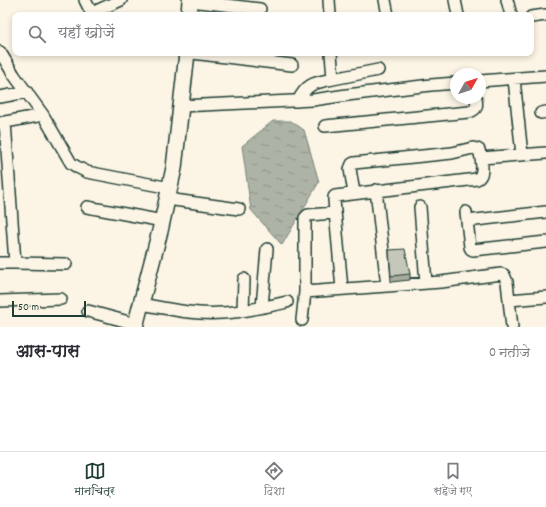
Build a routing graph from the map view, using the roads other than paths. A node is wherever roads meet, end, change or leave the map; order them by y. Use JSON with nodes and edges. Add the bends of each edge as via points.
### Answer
{"nodes":[{"id":1,"x":85,"y":0,"type":"edge"},
{"id":2,"x":121,"y":0,"type":"edge"},
{"id":3,"x":329,"y":0,"type":"edge"},
{"id":4,"x":385,"y":0,"type":"edge"},
{"id":5,"x":455,"y":0,"type":"edge"},
{"id":6,"x":507,"y":0,"type":"edge"},
{"id":7,"x":190,"y":5,"type":"edge"},
{"id":8,"x":260,"y":9,"type":"dead end"},
{"id":9,"x":330,"y":12,"type":"edge"},
{"id":10,"x":387,"y":12,"type":"edge"},
{"id":11,"x":457,"y":12,"type":"edge"},
{"id":12,"x":510,"y":12,"type":"edge"},
{"id":13,"x":546,"y":15,"type":"edge"},
{"id":14,"x":534,"y":17,"type":"edge"},
{"id":15,"x":0,"y":52,"type":"edge"},
{"id":16,"x":187,"y":56,"type":"edge"},
{"id":17,"x":217,"y":56,"type":"edge"},
{"id":18,"x":331,"y":56,"type":"edge"},
{"id":19,"x":292,"y":65,"type":"dead end"},
{"id":20,"x":378,"y":70,"type":"dead end"},
{"id":21,"x":546,"y":76,"type":"edge"},
{"id":22,"x":332,"y":79,"type":"junction"},
{"id":23,"x":514,"y":79,"type":"junction"},
{"id":24,"x":486,"y":81,"type":"edge"},
{"id":25,"x":450,"y":83,"type":"edge"},
{"id":26,"x":27,"y":92,"type":"junction"},
{"id":27,"x":0,"y":97,"type":"edge"},
{"id":28,"x":298,"y":101,"type":"junction"},
{"id":29,"x":477,"y":104,"type":"edge"},
{"id":30,"x":182,"y":106,"type":"junction"},
{"id":31,"x":43,"y":115,"type":"junction"},
{"id":32,"x":3,"y":122,"type":"edge"},
{"id":33,"x":325,"y":126,"type":"dead end"},
{"id":34,"x":546,"y":153,"type":"edge"},
{"id":35,"x":522,"y":155,"type":"junction"},
{"id":36,"x":481,"y":158,"type":"junction"},
{"id":37,"x":376,"y":190,"type":"junction"},
{"id":38,"x":169,"y":193,"type":"junction"},
{"id":39,"x":354,"y":193,"type":"junction"},
{"id":40,"x":87,"y":207,"type":"dead end"},
{"id":41,"x":420,"y":207,"type":"dead end"},
{"id":42,"x":239,"y":209,"type":"dead end"},
{"id":43,"x":546,"y":212,"type":"edge"},
{"id":44,"x":335,"y":213,"type":"junction"},
{"id":45,"x":163,"y":221,"type":"junction"},
{"id":46,"x":546,"y":242,"type":"edge"},
{"id":47,"x":267,"y":249,"type":"dead end"},
{"id":48,"x":0,"y":263,"type":"edge"},
{"id":49,"x":16,"y":263,"type":"junction"},
{"id":50,"x":66,"y":264,"type":"dead end"},
{"id":51,"x":244,"y":279,"type":"dead end"},
{"id":52,"x":426,"y":283,"type":"junction"},
{"id":53,"x":387,"y":286,"type":"junction"},
{"id":54,"x":342,"y":290,"type":"junction"},
{"id":55,"x":305,"y":292,"type":"junction"},
{"id":56,"x":546,"y":298,"type":"edge"},
{"id":57,"x":61,"y":300,"type":"dead end"},
{"id":58,"x":509,"y":300,"type":"junction"},
{"id":59,"x":0,"y":301,"type":"edge"},
{"id":60,"x":286,"y":302,"type":"dead end"},
{"id":61,"x":141,"y":304,"type":"junction"},
{"id":62,"x":262,"y":308,"type":"junction"},
{"id":63,"x":88,"y":311,"type":"dead end"},
{"id":64,"x":243,"y":311,"type":"junction"},
{"id":65,"x":302,"y":320,"type":"dead end"},
{"id":66,"x":136,"y":326,"type":"edge"},
{"id":67,"x":512,"y":327,"type":"edge"}],
"edges":[{"from":1,"to":2,"type":"street","via":[[94,12]]},
{"from":3,"to":9,"type":"street"},
{"from":4,"to":10,"type":"street"},
{"from":5,"to":11,"type":"street"},
{"from":6,"to":12,"type":"street"},
{"from":7,"to":8,"type":"street"},
{"from":13,"to":14,"type":"street"},
{"from":15,"to":26,"type":"street"},
{"from":16,"to":30,"type":"street"},
{"from":17,"to":19,"type":"street"},
{"from":18,"to":22,"type":"street"},
{"from":20,"to":22,"type":"street"},
{"from":21,"to":23,"type":"street"},
{"from":22,"to":28,"type":"street","via":[[306,88]]},
{"from":23,"to":24,"type":"street"},
{"from":23,"to":35,"type":"street"},
{"from":25,"to":28,"type":"street"},
{"from":26,"to":27,"type":"street"},
{"from":26,"to":31,"type":"street"},
{"from":28,"to":30,"type":"street"},
{"from":29,"to":33,"type":"street","via":[[476,108],[469,112]]},
{"from":30,"to":38,"type":"street"},
{"from":31,"to":32,"type":"street"},
{"from":31,"to":38,"type":"street","via":[[77,167],[87,172]]},
{"from":32,"to":49,"type":"street"},
{"from":34,"to":35,"type":"street"},
{"from":35,"to":36,"type":"street"},
{"from":36,"to":37,"type":"street","via":[[482,175],[477,180]]},
{"from":36,"to":39,"type":"street","via":[[479,150],[473,148],[452,153],[354,163],[350,169]]},
{"from":37,"to":39,"type":"street"},
{"from":37,"to":53,"type":"street"},
{"from":38,"to":42,"type":"street"},
{"from":38,"to":45,"type":"street"},
{"from":39,"to":44,"type":"street","via":[[335,196]]},
{"from":40,"to":45,"type":"street"},
{"from":41,"to":52,"type":"street"},
{"from":43,"to":46,"type":"street","via":[[467,217],[470,247],[473,250]]},
{"from":44,"to":54,"type":"street"},
{"from":44,"to":55,"type":"street","via":[[308,215],[306,218]]},
{"from":45,"to":61,"type":"street"},
{"from":47,"to":62,"type":"street"},
{"from":48,"to":49,"type":"street"},
{"from":49,"to":50,"type":"street"},
{"from":51,"to":64,"type":"street"},
{"from":52,"to":53,"type":"street"},
{"from":52,"to":58,"type":"street","via":[[501,274],[506,277]]},
{"from":53,"to":54,"type":"street"},
{"from":54,"to":55,"type":"street"},
{"from":55,"to":65,"type":"street"},
{"from":56,"to":58,"type":"street"},
{"from":57,"to":59,"type":"street"},
{"from":58,"to":67,"type":"street"},
{"from":60,"to":62,"type":"street"},
{"from":61,"to":64,"type":"street","via":[[202,313]]},
{"from":61,"to":66,"type":"street"},
{"from":62,"to":64,"type":"street"},
{"from":63,"to":66,"type":"street"}]}
